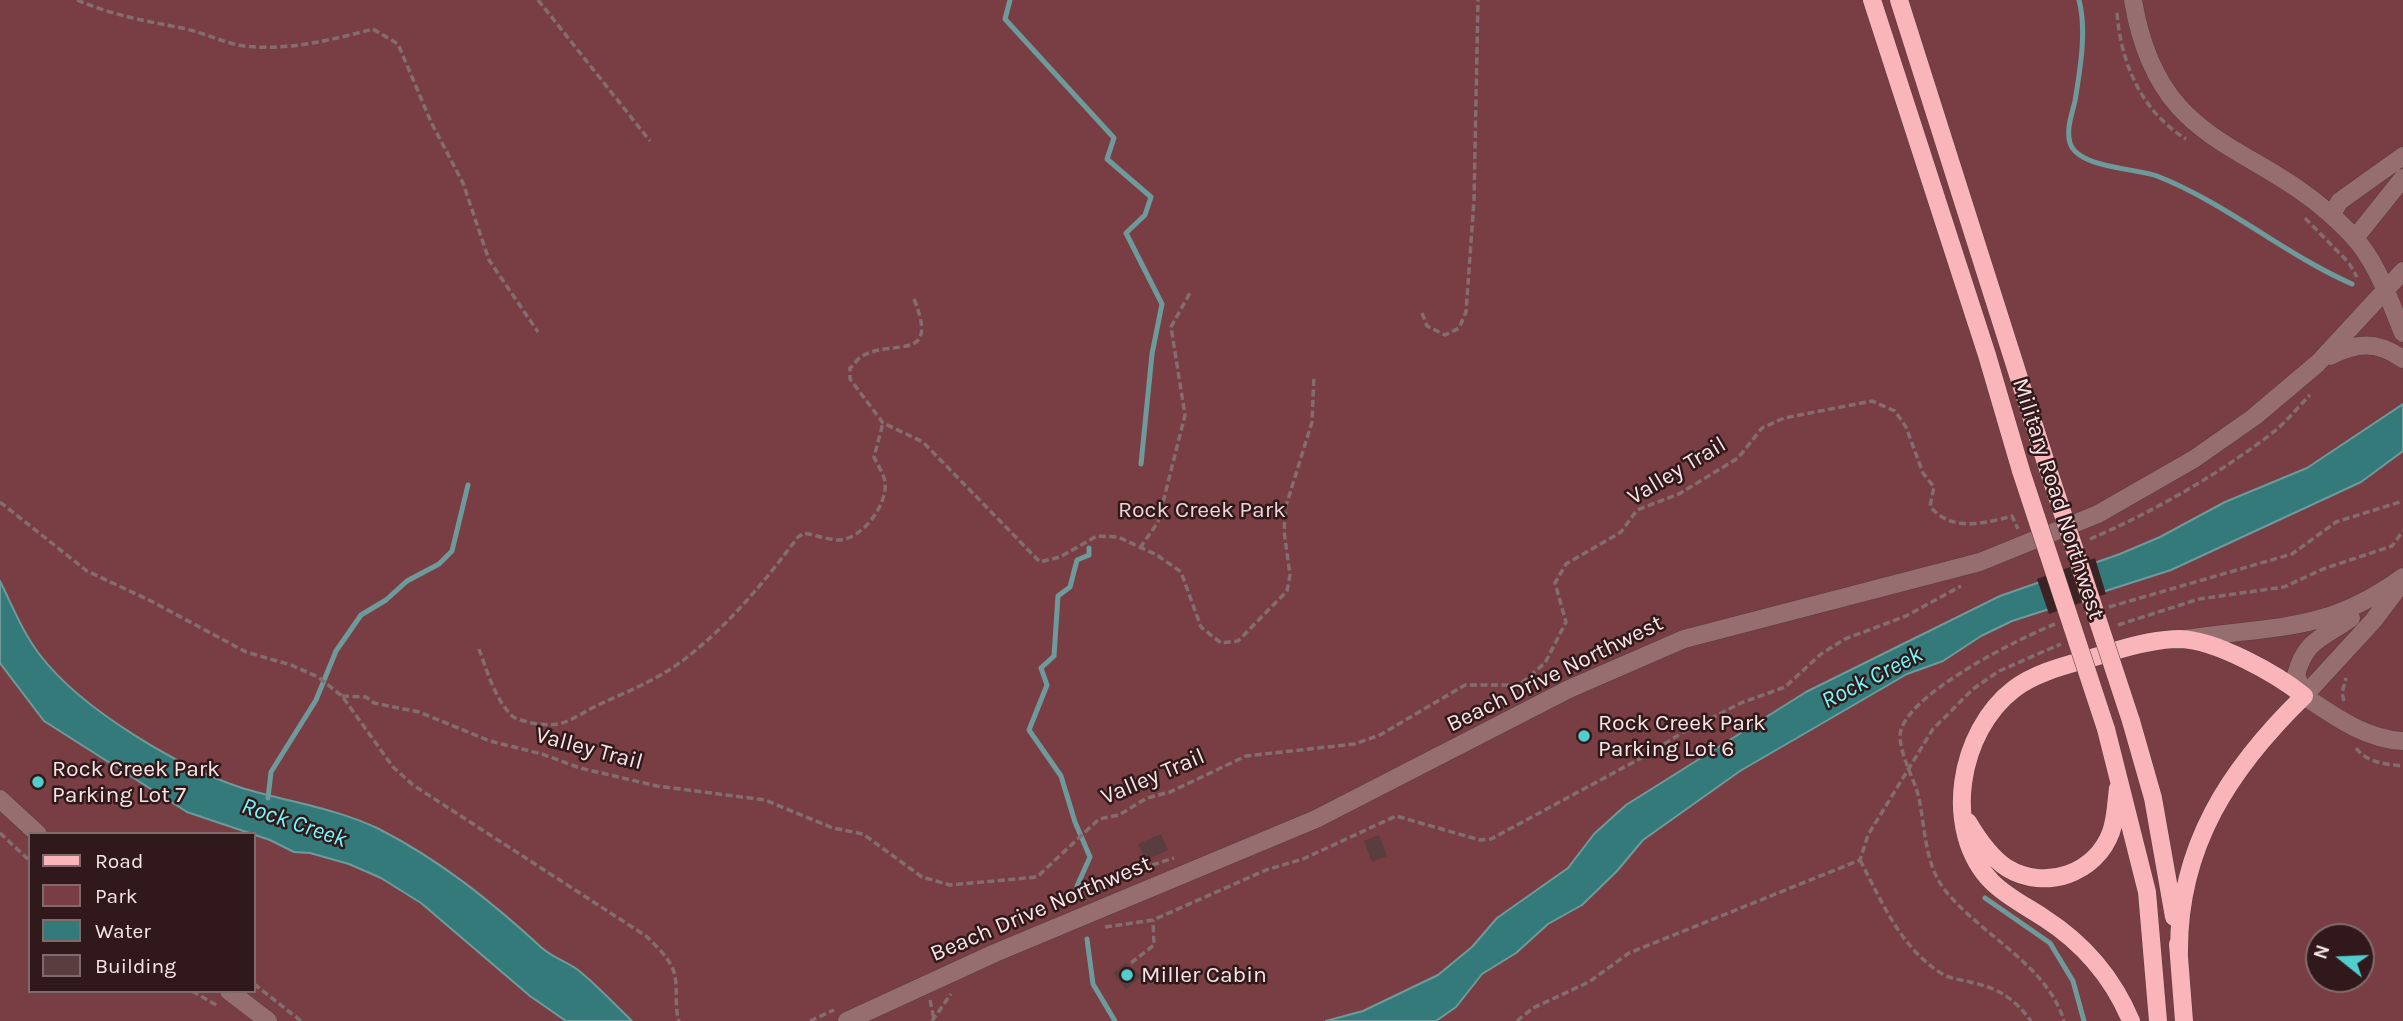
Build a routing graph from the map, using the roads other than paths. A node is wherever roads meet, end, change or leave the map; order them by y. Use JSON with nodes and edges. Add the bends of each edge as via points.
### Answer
{"nodes":[{"id":1,"x":1872,"y":0,"type":"edge"},
{"id":2,"x":1899,"y":0,"type":"edge"},
{"id":3,"x":2133,"y":0,"type":"edge"},
{"id":4,"x":2403,"y":156,"type":"edge"},
{"id":5,"x":2403,"y":178,"type":"edge"},
{"id":6,"x":2331,"y":215,"type":"junction"},
{"id":7,"x":2355,"y":238,"type":"junction"},
{"id":8,"x":2403,"y":271,"type":"edge"},
{"id":9,"x":2386,"y":290,"type":"junction"},
{"id":10,"x":2403,"y":332,"type":"edge"},
{"id":11,"x":2403,"y":359,"type":"edge"},
{"id":12,"x":2318,"y":363,"type":"junction"},
{"id":13,"x":2403,"y":579,"type":"edge"},
{"id":14,"x":2378,"y":596,"type":"junction"},
{"id":15,"x":2180,"y":639,"type":"junction"},
{"id":16,"x":2304,"y":696,"type":"junction"},
{"id":17,"x":2403,"y":741,"type":"edge"},
{"id":18,"x":2119,"y":773,"type":"junction"},
{"id":19,"x":0,"y":799,"type":"edge"},
{"id":20,"x":1964,"y":816,"type":"junction"},
{"id":21,"x":35,"y":832,"type":"edge"},
{"id":22,"x":2179,"y":953,"type":"junction"},
{"id":23,"x":232,"y":993,"type":"edge"},
{"id":24,"x":268,"y":1021,"type":"edge"},
{"id":25,"x":847,"y":1021,"type":"edge"},
{"id":26,"x":2131,"y":1021,"type":"edge"},
{"id":27,"x":2158,"y":1021,"type":"edge"},
{"id":28,"x":2184,"y":1021,"type":"edge"}],
"edges":[{"from":1,"to":18,"type":"main road","name":"Military Road Northwest","bridge":true},
{"from":2,"to":22,"type":"main road","name":"Military Road Northwest","bridge":true,"via":[[2131,721],[2161,838]]},
{"from":3,"to":6,"type":"street","via":[[2153,71],[2180,112],[2211,137],[2308,195]]},
{"from":4,"to":6,"type":"street","via":[[2340,201]]},
{"from":5,"to":7,"type":"street"},
{"from":6,"to":7,"type":"street"},
{"from":7,"to":9,"type":"street"},
{"from":8,"to":9,"type":"street","name":"Beach Drive Northwest"},
{"from":9,"to":10,"type":"street"},
{"from":9,"to":12,"type":"street","name":"Beach Drive Northwest"},
{"from":11,"to":12,"type":"street","via":[[2363,344]]},
{"from":12,"to":25,"type":"street","name":"Beach Drive Northwest","via":[[2242,426],[2098,514],[1980,562],[1684,639],[1569,689],[1316,819],[995,953]]},
{"from":13,"to":14,"type":"street"},
{"from":13,"to":16,"type":"street","via":[[2373,621]]},
{"from":14,"to":15,"type":"street","via":[[2294,626]]},
{"from":14,"to":16,"type":"street","via":[[2306,650],[2296,675]]},
{"from":15,"to":16,"type":"main road","via":[[2200,642],[2249,663]]},
{"from":15,"to":20,"type":"main road","via":[[2125,647],[2014,689],[1993,708],[1975,738],[1965,768]]},
{"from":16,"to":17,"type":"street","via":[[2348,724]]},
{"from":16,"to":22,"type":"main road","via":[[2245,759],[2217,801],[2179,913]]},
{"from":18,"to":20,"type":"main road","via":[[2115,817],[2107,841],[2092,860],[2064,876],[2033,878],[2005,867]]},
{"from":18,"to":27,"type":"main road","name":"Military Road Northwest","via":[[2147,892]]},
{"from":19,"to":21,"type":"street"},
{"from":20,"to":26,"type":"main road","via":[[1972,855],[1983,872],[2094,959]]},
{"from":22,"to":28,"type":"main road","name":"Military Road Northwest"},
{"from":23,"to":24,"type":"street"}]}
